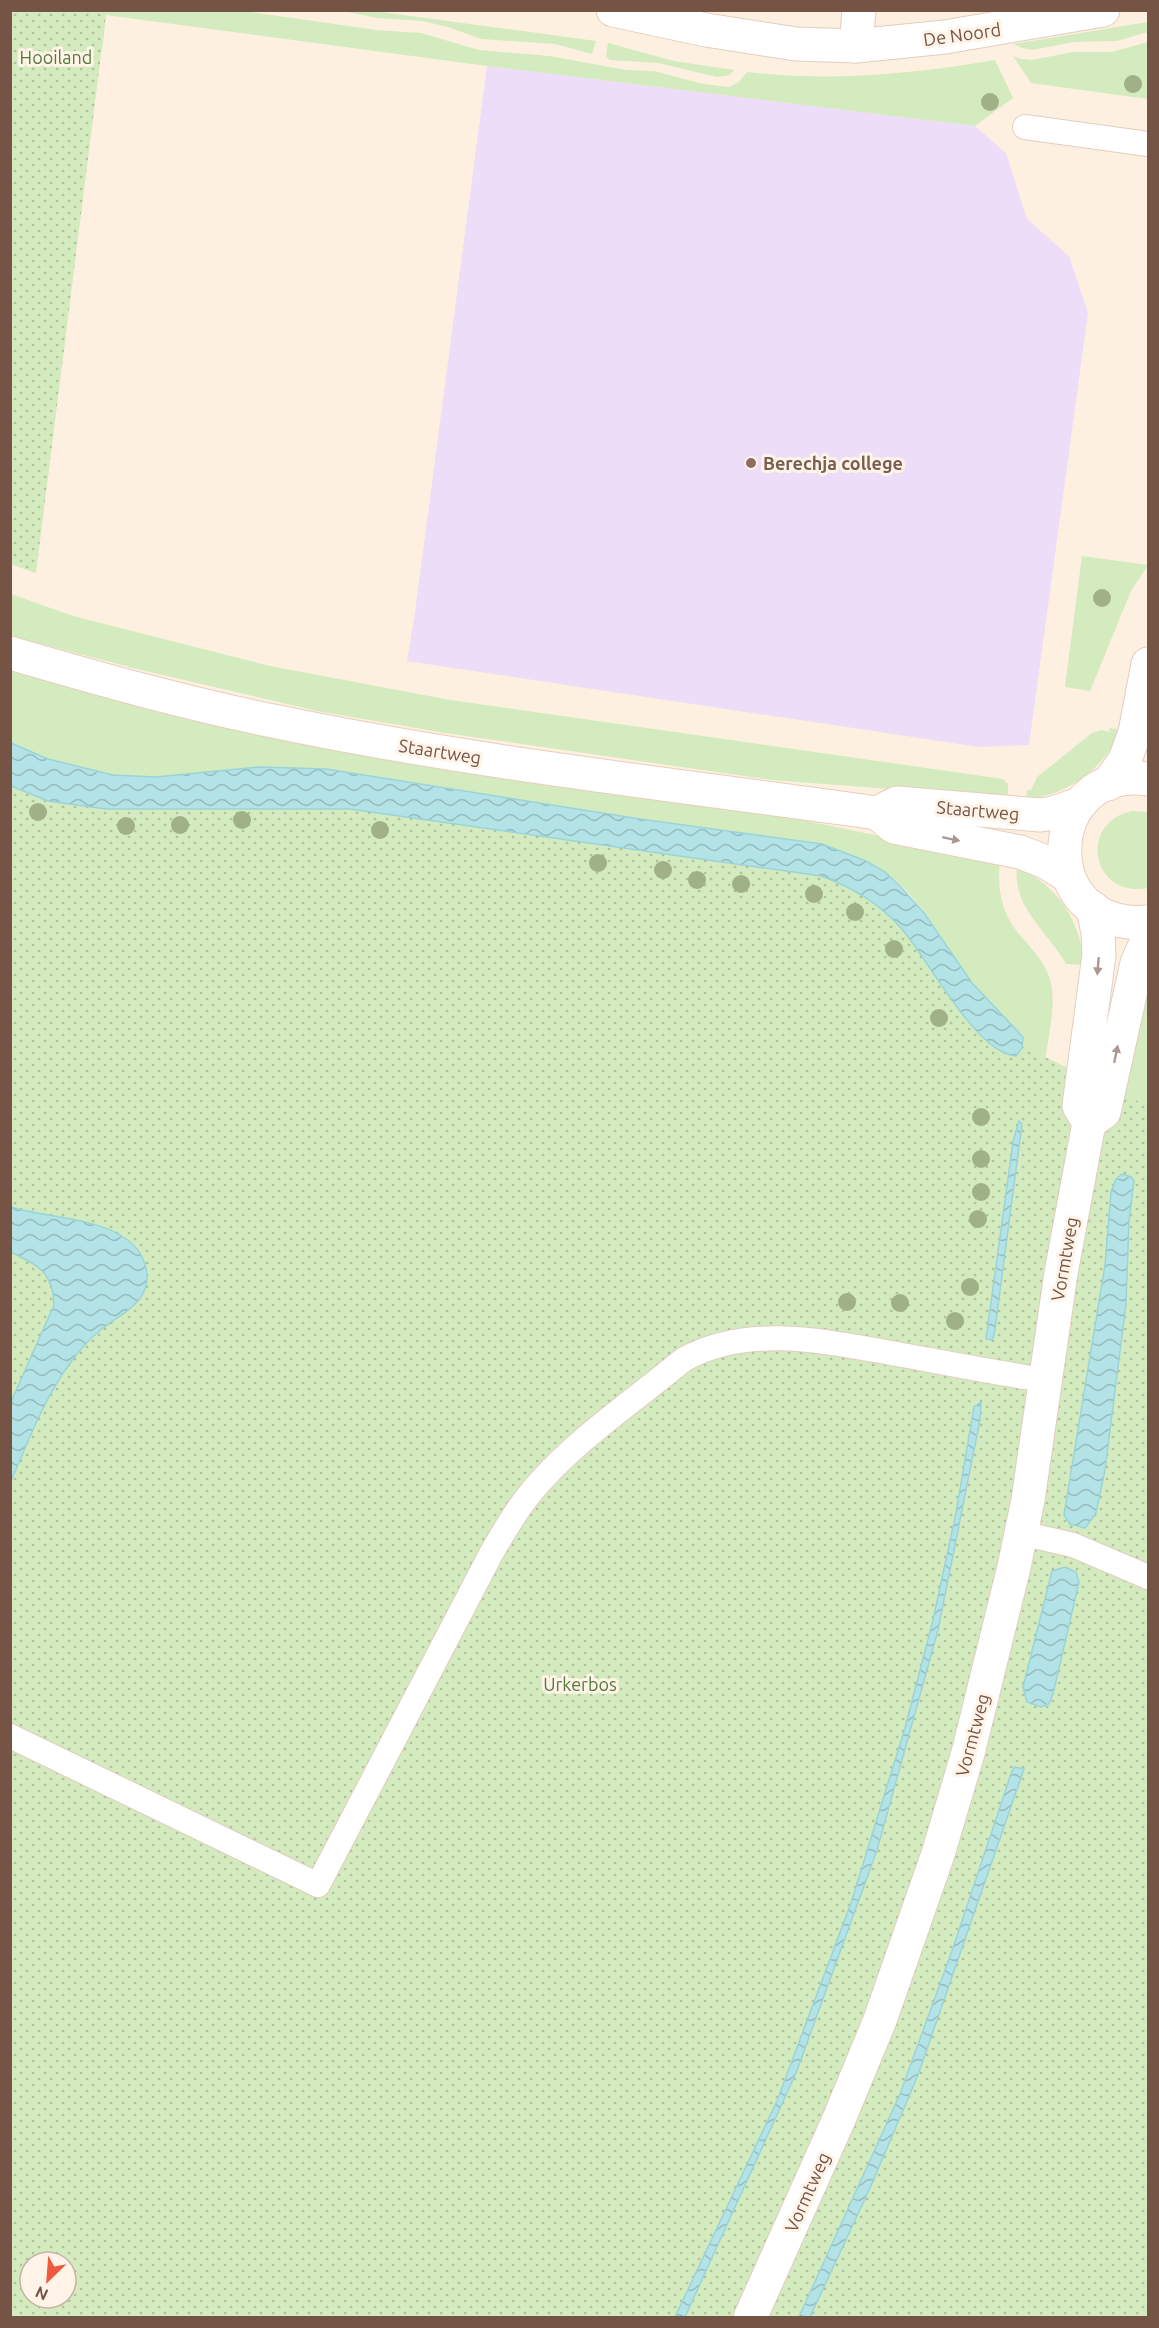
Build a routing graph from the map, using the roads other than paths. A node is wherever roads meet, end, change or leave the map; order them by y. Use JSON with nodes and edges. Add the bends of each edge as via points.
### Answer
{"nodes":[{"id":1,"x":613,"y":10,"type":"edge"},
{"id":2,"x":860,"y":10,"type":"edge"},
{"id":3,"x":1103,"y":10,"type":"edge"},
{"id":4,"x":856,"y":46,"type":"junction"},
{"id":5,"x":1025,"y":127,"type":"dead end"},
{"id":6,"x":1149,"y":144,"type":"edge"},
{"id":7,"x":10,"y":653,"type":"edge"},
{"id":8,"x":1148,"y":665,"type":"edge"},
{"id":9,"x":1149,"y":779,"type":"edge"},
{"id":10,"x":1108,"y":784,"type":"junction"},
{"id":11,"x":1080,"y":804,"type":"junction"},
{"id":12,"x":877,"y":813,"type":"junction"},
{"id":13,"x":1068,"y":876,"type":"junction"},
{"id":14,"x":1093,"y":908,"type":"junction"},
{"id":15,"x":1149,"y":922,"type":"edge"},
{"id":16,"x":1149,"y":938,"type":"edge"},
{"id":17,"x":1089,"y":1123,"type":"junction"},
{"id":18,"x":1045,"y":1380,"type":"junction"},
{"id":19,"x":1021,"y":1533,"type":"junction"},
{"id":20,"x":1149,"y":1577,"type":"edge"},
{"id":21,"x":10,"y":1736,"type":"edge"},
{"id":22,"x":750,"y":2318,"type":"edge"}],
"edges":[{"from":1,"to":4,"type":"street","name":"De Noord","via":[[796,44]]},
{"from":2,"to":4,"type":"street"},
{"from":3,"to":4,"type":"street","name":"De Noord","via":[[945,37]]},
{"from":5,"to":6,"type":"lane"},
{"from":7,"to":12,"type":"street","name":"Staartweg","via":[[213,708],[381,741]]},
{"from":8,"to":10,"type":"street","via":[[1125,760]]},
{"from":9,"to":10,"type":"street","via":[[1121,779]]},
{"from":10,"to":11,"type":"street"},
{"from":11,"to":12,"type":"street","name":"Staartweg","via":[[1040,815],[897,803]]},
{"from":11,"to":13,"type":"street","via":[[1065,839]]},
{"from":12,"to":13,"type":"street","name":"Staartweg","one_way":true,"via":[[894,827],[1032,856]]},
{"from":13,"to":14,"type":"street"},
{"from":14,"to":15,"type":"street","via":[[1126,923]]},
{"from":14,"to":17,"type":"street","name":"Vormtweg","one_way":true,"via":[[1099,955],[1079,1106]]},
{"from":17,"to":16,"type":"street","name":"Vormtweg","one_way":true,"via":[[1104,1112],[1137,963]]},
{"from":17,"to":18,"type":"street","name":"Vormtweg"},
{"from":18,"to":19,"type":"street","name":"Vormtweg"},
{"from":18,"to":21,"type":"lane","via":[[820,1341],[751,1340],[702,1349],[683,1360],[582,1442],[519,1508],[492,1552],[318,1885]]},
{"from":19,"to":20,"type":"lane","via":[[1073,1545]]},
{"from":19,"to":22,"type":"street","name":"Vormtweg","via":[[980,1711],[921,1904],[859,2073]]}]}
